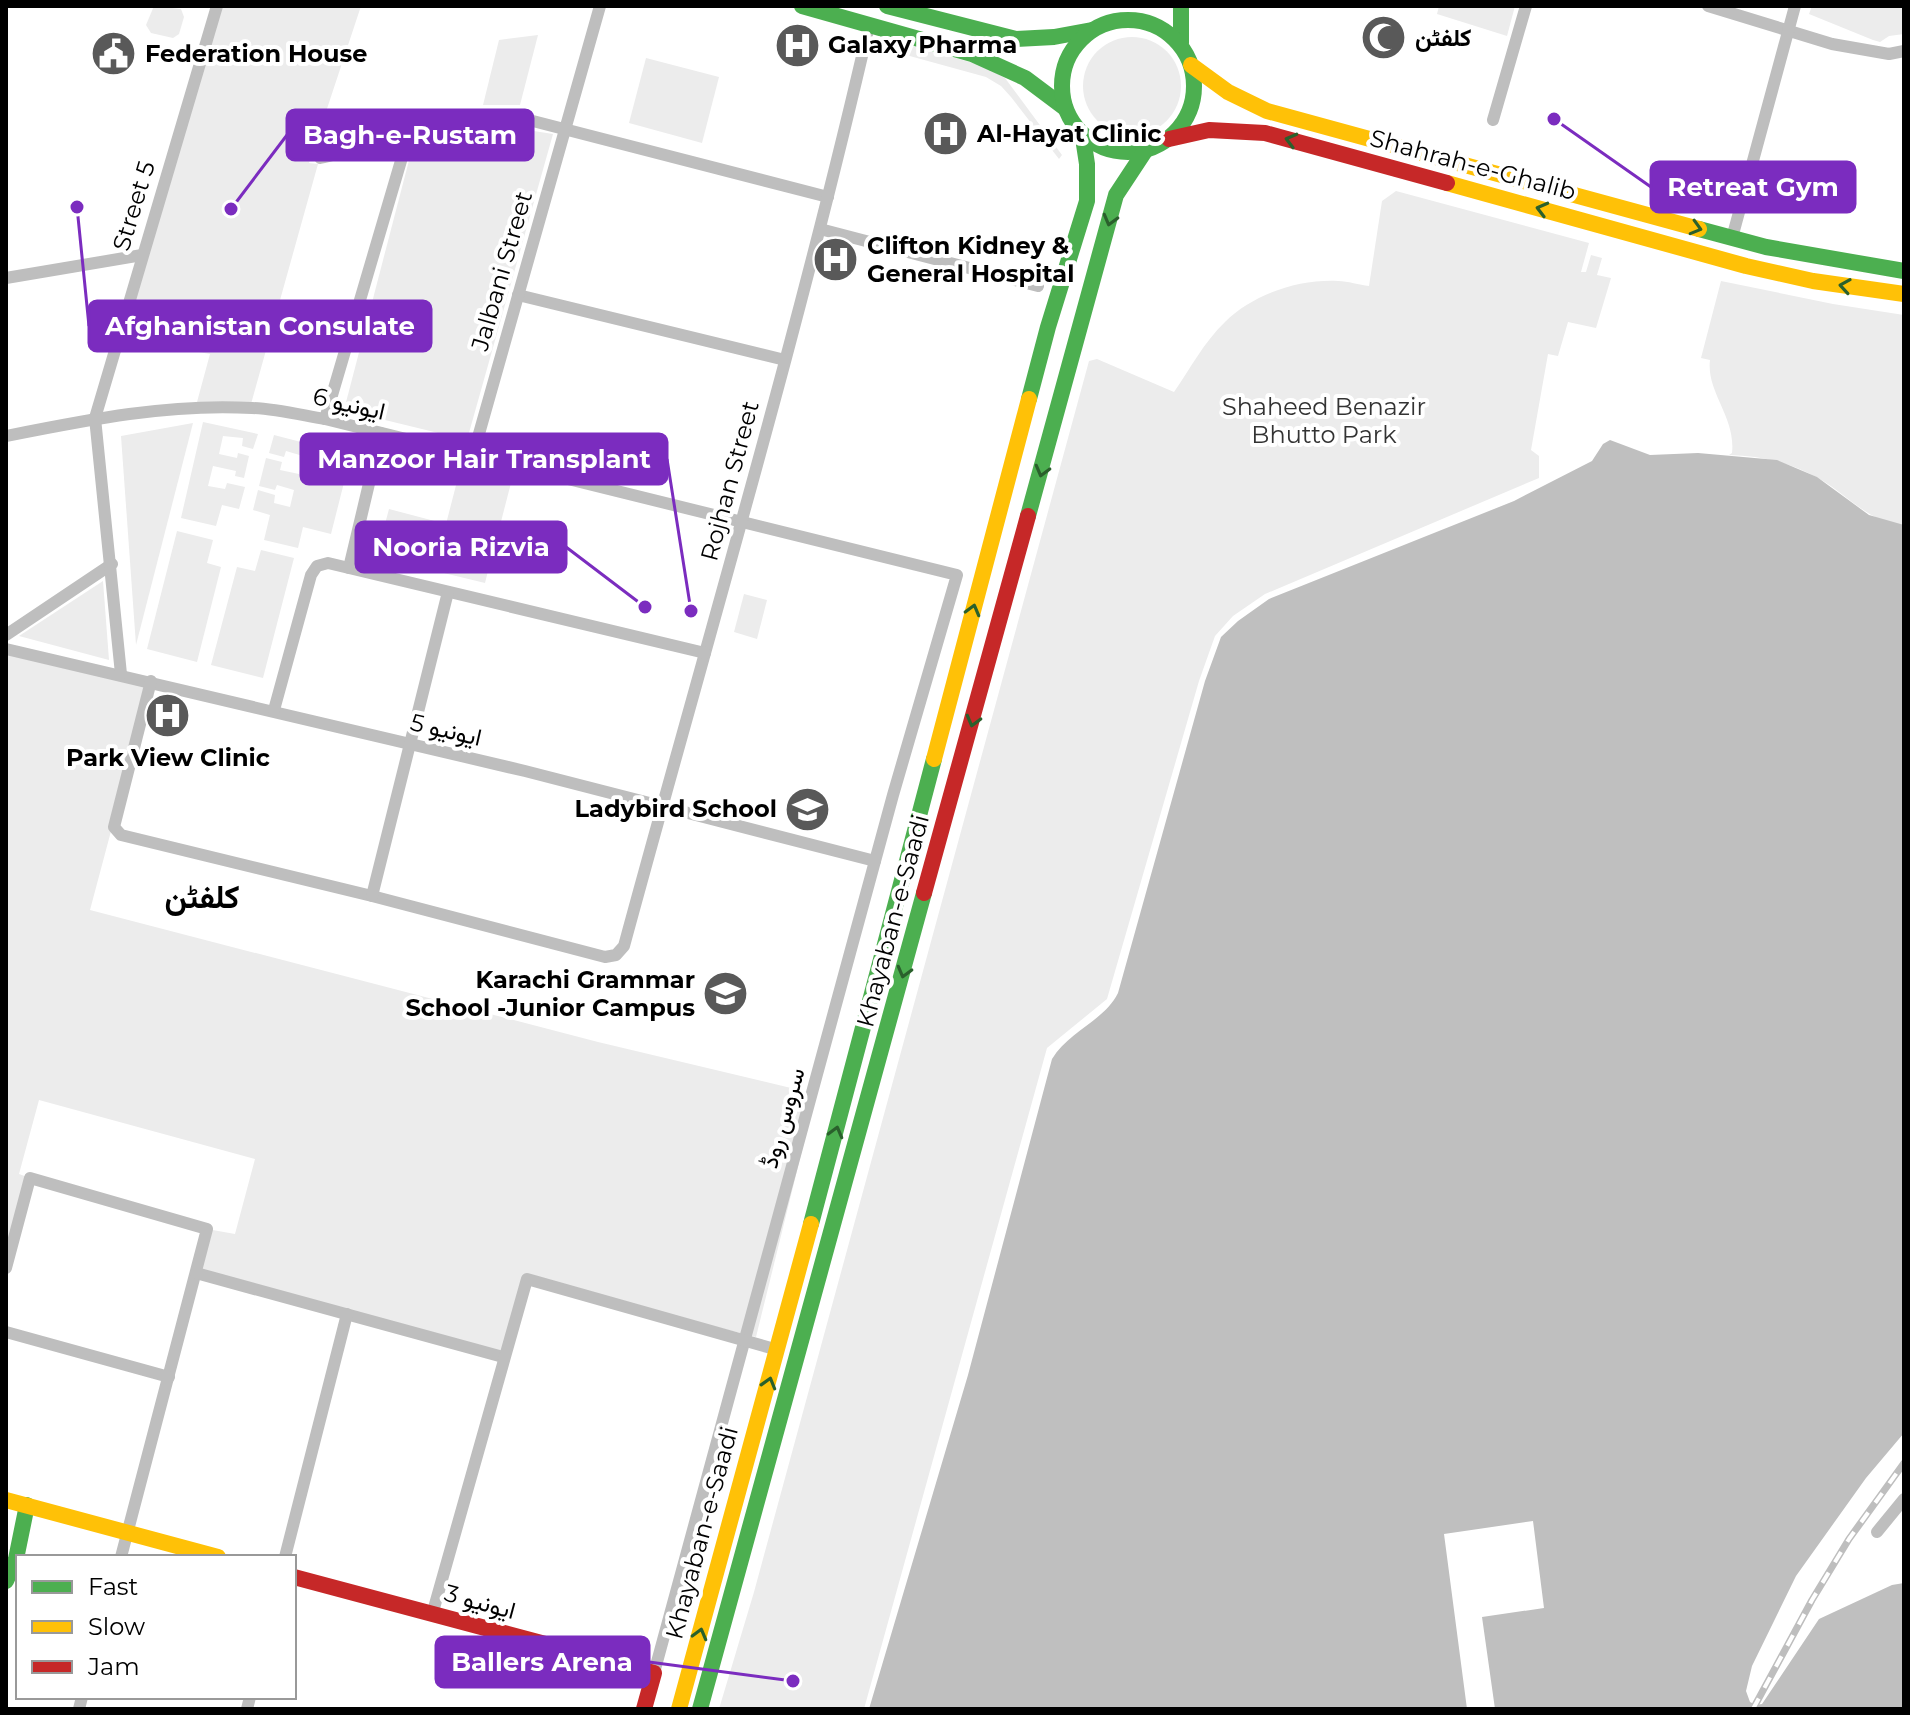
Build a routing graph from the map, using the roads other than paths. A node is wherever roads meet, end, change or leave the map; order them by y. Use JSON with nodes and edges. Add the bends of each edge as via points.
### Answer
{"nodes":[{"id":1,"x":217,"y":6,"type":"edge"},
{"id":2,"x":600,"y":6,"type":"edge"},
{"id":3,"x":802,"y":6,"type":"edge"},
{"id":4,"x":887,"y":6,"type":"edge"},
{"id":5,"x":1120,"y":6,"type":"edge"},
{"id":6,"x":1181,"y":6,"type":"edge"},
{"id":7,"x":1526,"y":6,"type":"edge"},
{"id":8,"x":1708,"y":6,"type":"edge"},
{"id":9,"x":1795,"y":6,"type":"edge"},
{"id":10,"x":1111,"y":22,"type":"junction"},
{"id":11,"x":869,"y":26,"type":"junction"},
{"id":12,"x":1789,"y":29,"type":"junction"},
{"id":13,"x":1092,"y":30,"type":"junction"},
{"id":14,"x":1181,"y":43,"type":"junction"},
{"id":15,"x":1904,"y":51,"type":"edge"},
{"id":16,"x":1191,"y":65,"type":"junction"},
{"id":17,"x":1065,"y":108,"type":"junction"},
{"id":18,"x":1493,"y":120,"type":"dead end"},
{"id":19,"x":565,"y":128,"type":"junction"},
{"id":20,"x":408,"y":137,"type":"junction"},
{"id":21,"x":1083,"y":138,"type":"junction"},
{"id":22,"x":1169,"y":139,"type":"junction"},
{"id":23,"x":1145,"y":151,"type":"junction"},
{"id":24,"x":320,"y":158,"type":"dead end"},
{"id":25,"x":828,"y":197,"type":"junction"},
{"id":26,"x":820,"y":229,"type":"junction"},
{"id":27,"x":1732,"y":238,"type":"junction"},
{"id":28,"x":1766,"y":247,"type":"junction"},
{"id":29,"x":1794,"y":254,"type":"junction"},
{"id":30,"x":142,"y":255,"type":"junction"},
{"id":31,"x":1763,"y":269,"type":"junction"},
{"id":32,"x":1904,"y":271,"type":"edge"},
{"id":33,"x":1787,"y":275,"type":"junction"},
{"id":34,"x":6,"y":278,"type":"edge"},
{"id":35,"x":1038,"y":286,"type":"dead end"},
{"id":36,"x":1904,"y":294,"type":"edge"},
{"id":37,"x":518,"y":295,"type":"junction"},
{"id":38,"x":785,"y":360,"type":"junction"},
{"id":39,"x":95,"y":418,"type":"junction"},
{"id":40,"x":325,"y":419,"type":"junction"},
{"id":41,"x":381,"y":433,"type":"junction"},
{"id":42,"x":6,"y":436,"type":"edge"},
{"id":43,"x":473,"y":455,"type":"junction"},
{"id":44,"x":743,"y":523,"type":"junction"},
{"id":45,"x":112,"y":564,"type":"junction"},
{"id":46,"x":349,"y":568,"type":"junction"},
{"id":47,"x":957,"y":575,"type":"joint"},
{"id":48,"x":448,"y":592,"type":"junction"},
{"id":49,"x":6,"y":635,"type":"edge"},
{"id":50,"x":6,"y":649,"type":"edge"},
{"id":51,"x":705,"y":653,"type":"junction"},
{"id":52,"x":121,"y":674,"type":"junction"},
{"id":53,"x":151,"y":681,"type":"junction"},
{"id":54,"x":274,"y":710,"type":"junction"},
{"id":55,"x":411,"y":745,"type":"junction"},
{"id":56,"x":661,"y":808,"type":"junction"},
{"id":57,"x":875,"y":861,"type":"junction"},
{"id":58,"x":372,"y":896,"type":"junction"},
{"id":59,"x":6,"y":1268,"type":"edge"},
{"id":60,"x":196,"y":1273,"type":"junction"},
{"id":61,"x":347,"y":1314,"type":"junction"},
{"id":62,"x":6,"y":1332,"type":"edge"},
{"id":63,"x":746,"y":1341,"type":"junction"},
{"id":64,"x":778,"y":1350,"type":"junction"},
{"id":65,"x":503,"y":1357,"type":"junction"},
{"id":66,"x":169,"y":1377,"type":"junction"},
{"id":67,"x":1904,"y":1499,"type":"edge"},
{"id":68,"x":6,"y":1500,"type":"edge"},
{"id":69,"x":27,"y":1505,"type":"junction"},
{"id":70,"x":1877,"y":1532,"type":"dead end"},
{"id":71,"x":128,"y":1533,"type":"junction"},
{"id":72,"x":17,"y":1555,"type":"edge"},
{"id":73,"x":122,"y":1555,"type":"edge"},
{"id":74,"x":210,"y":1555,"type":"edge"},
{"id":75,"x":286,"y":1555,"type":"edge"},
{"id":76,"x":16,"y":1559,"type":"edge"},
{"id":77,"x":296,"y":1578,"type":"edge"},
{"id":78,"x":6,"y":1581,"type":"edge"},
{"id":79,"x":432,"y":1615,"type":"junction"},
{"id":80,"x":654,"y":1673,"type":"junction"},
{"id":81,"x":644,"y":1709,"type":"edge"},
{"id":82,"x":679,"y":1709,"type":"edge"},
{"id":83,"x":700,"y":1709,"type":"edge"}],
"edges":[{"from":1,"to":30,"type":"street","name":"Street 5"},
{"from":2,"to":19,"type":"street","name":"Jalbani Street"},
{"from":3,"to":11,"type":"main road"},
{"from":4,"to":13,"type":"main road","via":[[1016,39]]},
{"from":5,"to":10,"type":"main road"},
{"from":6,"to":14,"type":"main road"},
{"from":7,"to":18,"type":"street"},
{"from":8,"to":12,"type":"street"},
{"from":9,"to":12,"type":"street"},
{"from":10,"to":13,"type":"main road"},
{"from":10,"to":14,"type":"main road","via":[[1130,19],[1162,28]]},
{"from":11,"to":17,"type":"main road","via":[[982,57],[1028,79]]},
{"from":11,"to":25,"type":"street","name":"Rojhan Street"},
{"from":12,"to":15,"type":"street","via":[[1832,44],[1889,54]]},
{"from":12,"to":27,"type":"street"},
{"from":13,"to":17,"type":"main road","via":[[1063,68]]},
{"from":14,"to":16,"type":"main road"},
{"from":16,"to":22,"type":"main road","via":[[1195,82],[1190,111]]},
{"from":16,"to":27,"type":"main road","name":"Shahrah-e-Ghalib","one_way":true,"via":[[1267,111]]},
{"from":17,"to":21,"type":"main road"},
{"from":19,"to":20,"type":"street","via":[[501,119]]},
{"from":19,"to":25,"type":"street"},
{"from":19,"to":37,"type":"street","name":"Jalbani Street"},
{"from":20,"to":24,"type":"street"},
{"from":20,"to":40,"type":"street"},
{"from":21,"to":23,"type":"main road","via":[[1119,152]]},
{"from":64,"to":21,"type":"main road","name":"Khayaban-e-Saadi","one_way":true,"via":[[1048,327],[1087,201]]},
{"from":22,"to":23,"type":"main road"},
{"from":31,"to":22,"type":"main road","name":"Shahrah-e-Ghalib","one_way":true,"via":[[1265,133],[1209,130]]},
{"from":23,"to":83,"type":"main road","name":"Khayaban-e-Saadi","one_way":true,"via":[[1116,195]]},
{"from":25,"to":26,"type":"street","name":"Rojhan Street"},
{"from":26,"to":35,"type":"street"},
{"from":26,"to":38,"type":"street","name":"Rojhan Street"},
{"from":27,"to":28,"type":"main road","name":"Shahrah-e-Ghalib"},
{"from":28,"to":29,"type":"main road","name":"Shahrah-e-Ghalib"},
{"from":28,"to":31,"type":"main road","via":[[1769,260]]},
{"from":29,"to":32,"type":"main road"},
{"from":29,"to":33,"type":"main road","via":[[1784,260]]},
{"from":30,"to":34,"type":"street"},
{"from":30,"to":39,"type":"street","name":"Street 5"},
{"from":31,"to":33,"type":"main road","name":"Shahrah-e-Ghalib"},
{"from":36,"to":33,"type":"main road","one_way":true},
{"from":37,"to":38,"type":"street"},
{"from":37,"to":43,"type":"street","name":"Jalbani Street"},
{"from":38,"to":44,"type":"street","name":"Rojhan Street"},
{"from":39,"to":40,"type":"street","name":"ایونیو 6","via":[[253,408]]},
{"from":39,"to":42,"type":"street","name":"ایونیو 6"},
{"from":39,"to":45,"type":"street"},
{"from":40,"to":41,"type":"street","name":"ایونیو 6"},
{"from":41,"to":43,"type":"street","name":"ایونیو 6"},
{"from":41,"to":46,"type":"street"},
{"from":43,"to":44,"type":"street","name":"ایونیو 6"},
{"from":44,"to":47,"type":"street","name":"ایونیو 6"},
{"from":44,"to":51,"type":"street","name":"Rojhan Street"},
{"from":45,"to":49,"type":"street"},
{"from":45,"to":52,"type":"street"},
{"from":46,"to":48,"type":"street"},
{"from":46,"to":54,"type":"street","via":[[328,563],[311,575]]},
{"from":47,"to":57,"type":"street","name":"سروس روڈ"},
{"from":48,"to":51,"type":"street"},
{"from":48,"to":55,"type":"street"},
{"from":50,"to":52,"type":"street","name":"ایونیو 5"},
{"from":51,"to":56,"type":"street","name":"Rojhan Street"},
{"from":52,"to":53,"type":"street","name":"ایونیو 5"},
{"from":53,"to":54,"type":"street","name":"ایونیو 5"},
{"from":53,"to":58,"type":"street","via":[[114,827],[117,832]]},
{"from":54,"to":55,"type":"street","name":"ایونیو 5"},
{"from":55,"to":56,"type":"street","name":"ایونیو 5"},
{"from":55,"to":58,"type":"street"},
{"from":56,"to":57,"type":"street","name":"ایونیو 5"},
{"from":56,"to":58,"type":"street","name":"Rojhan Street","via":[[624,946],[616,955],[605,957]]},
{"from":57,"to":63,"type":"street","name":"سروس روڈ"},
{"from":59,"to":60,"type":"street","via":[[30,1178],[207,1229]]},
{"from":60,"to":61,"type":"street"},
{"from":60,"to":66,"type":"street"},
{"from":61,"to":65,"type":"street"},
{"from":61,"to":75,"type":"street"},
{"from":62,"to":66,"type":"street"},
{"from":63,"to":64,"type":"street"},
{"from":63,"to":65,"type":"street","via":[[527,1279]]},
{"from":63,"to":80,"type":"street","name":"سروس روڈ"},
{"from":82,"to":64,"type":"main road","name":"Khayaban-e-Saadi","one_way":true},
{"from":65,"to":79,"type":"street"},
{"from":66,"to":71,"type":"street"},
{"from":67,"to":70,"type":"street"},
{"from":68,"to":69,"type":"main road"},
{"from":69,"to":71,"type":"main road"},
{"from":69,"to":72,"type":"main road"},
{"from":71,"to":73,"type":"street"},
{"from":71,"to":74,"type":"main road"},
{"from":76,"to":78,"type":"main road"},
{"from":77,"to":79,"type":"main road","name":"ایونیو 3"},
{"from":79,"to":80,"type":"main road","name":"ایونیو 3"},
{"from":80,"to":81,"type":"main road"}]}
